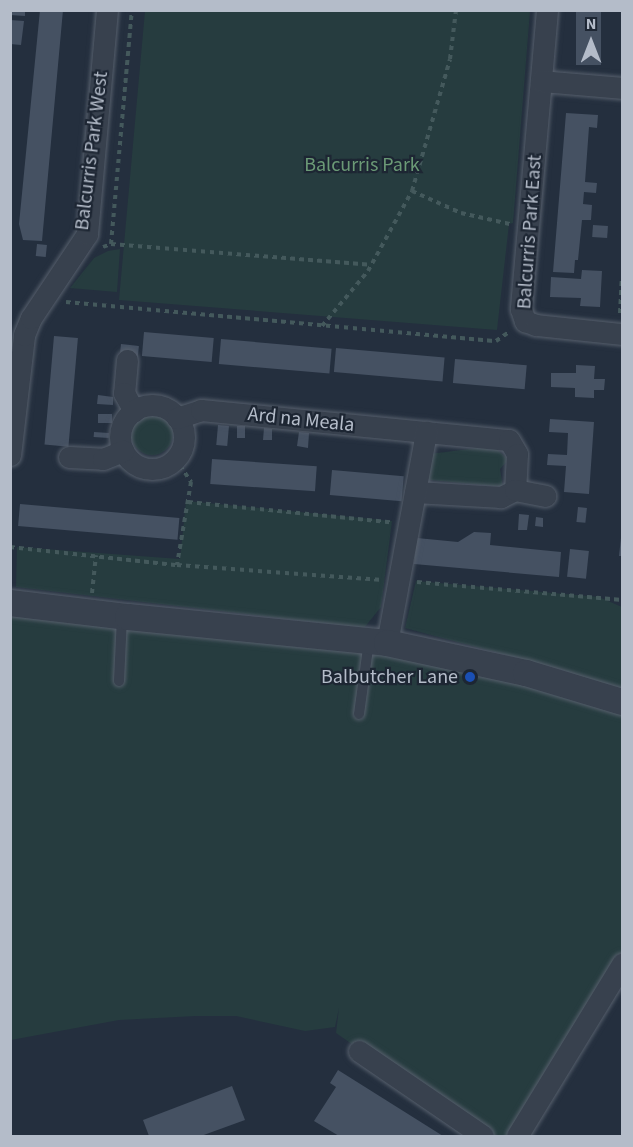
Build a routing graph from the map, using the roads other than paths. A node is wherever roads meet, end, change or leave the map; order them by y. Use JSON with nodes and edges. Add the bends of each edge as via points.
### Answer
{"nodes":[{"id":1,"x":107,"y":10,"type":"edge"},
{"id":2,"x":547,"y":10,"type":"edge"},
{"id":3,"x":541,"y":81,"type":"junction"},
{"id":4,"x":622,"y":88,"type":"edge"},
{"id":5,"x":622,"y":333,"type":"edge"},
{"id":6,"x":127,"y":360,"type":"dead end"},
{"id":7,"x":134,"y":411,"type":"junction"},
{"id":8,"x":177,"y":418,"type":"junction"},
{"id":9,"x":426,"y":432,"type":"junction"},
{"id":10,"x":123,"y":451,"type":"junction"},
{"id":11,"x":10,"y":455,"type":"edge"},
{"id":12,"x":69,"y":457,"type":"dead end"},
{"id":13,"x":515,"y":490,"type":"junction"},
{"id":14,"x":415,"y":492,"type":"junction"},
{"id":15,"x":545,"y":496,"type":"dead end"},
{"id":16,"x":10,"y":603,"type":"edge"},
{"id":17,"x":122,"y":617,"type":"junction"},
{"id":18,"x":378,"y":642,"type":"junction"},
{"id":19,"x":119,"y":681,"type":"dead end"},
{"id":20,"x":622,"y":702,"type":"edge"},
{"id":21,"x":359,"y":714,"type":"dead end"},
{"id":22,"x":622,"y":964,"type":"edge"},
{"id":23,"x":359,"y":1051,"type":"dead end"},
{"id":24,"x":483,"y":1137,"type":"edge"},
{"id":25,"x":517,"y":1137,"type":"edge"}],
"edges":[{"from":1,"to":11,"type":"street","name":"Balcurris Park West","via":[[87,234],[24,334]]},
{"from":2,"to":3,"type":"street","name":"Balcurris Park East"},
{"from":3,"to":4,"type":"street"},
{"from":3,"to":5,"type":"street","name":"Balcurris Park East","via":[[521,309],[525,321],[536,325]]},
{"from":6,"to":7,"type":"street","via":[[124,393]]},
{"from":7,"to":8,"type":"street","via":[[159,406]]},
{"from":7,"to":10,"type":"street","via":[[120,430]]},
{"from":8,"to":9,"type":"street","name":"Ard na Meala","via":[[201,410]]},
{"from":8,"to":10,"type":"street","via":[[183,438],[175,458],[167,465],[137,465]]},
{"from":9,"to":13,"type":"street","name":"Ard na Meala","via":[[509,440],[517,454]]},
{"from":9,"to":14,"type":"street"},
{"from":10,"to":12,"type":"street","via":[[103,459]]},
{"from":13,"to":14,"type":"street","via":[[501,496]]},
{"from":13,"to":15,"type":"street"},
{"from":14,"to":18,"type":"street"},
{"from":16,"to":17,"type":"street"},
{"from":17,"to":18,"type":"street"},
{"from":17,"to":19,"type":"lane"},
{"from":18,"to":20,"type":"street","via":[[526,673]]},
{"from":18,"to":21,"type":"lane"},
{"from":22,"to":25,"type":"street"},
{"from":23,"to":24,"type":"street"}]}
